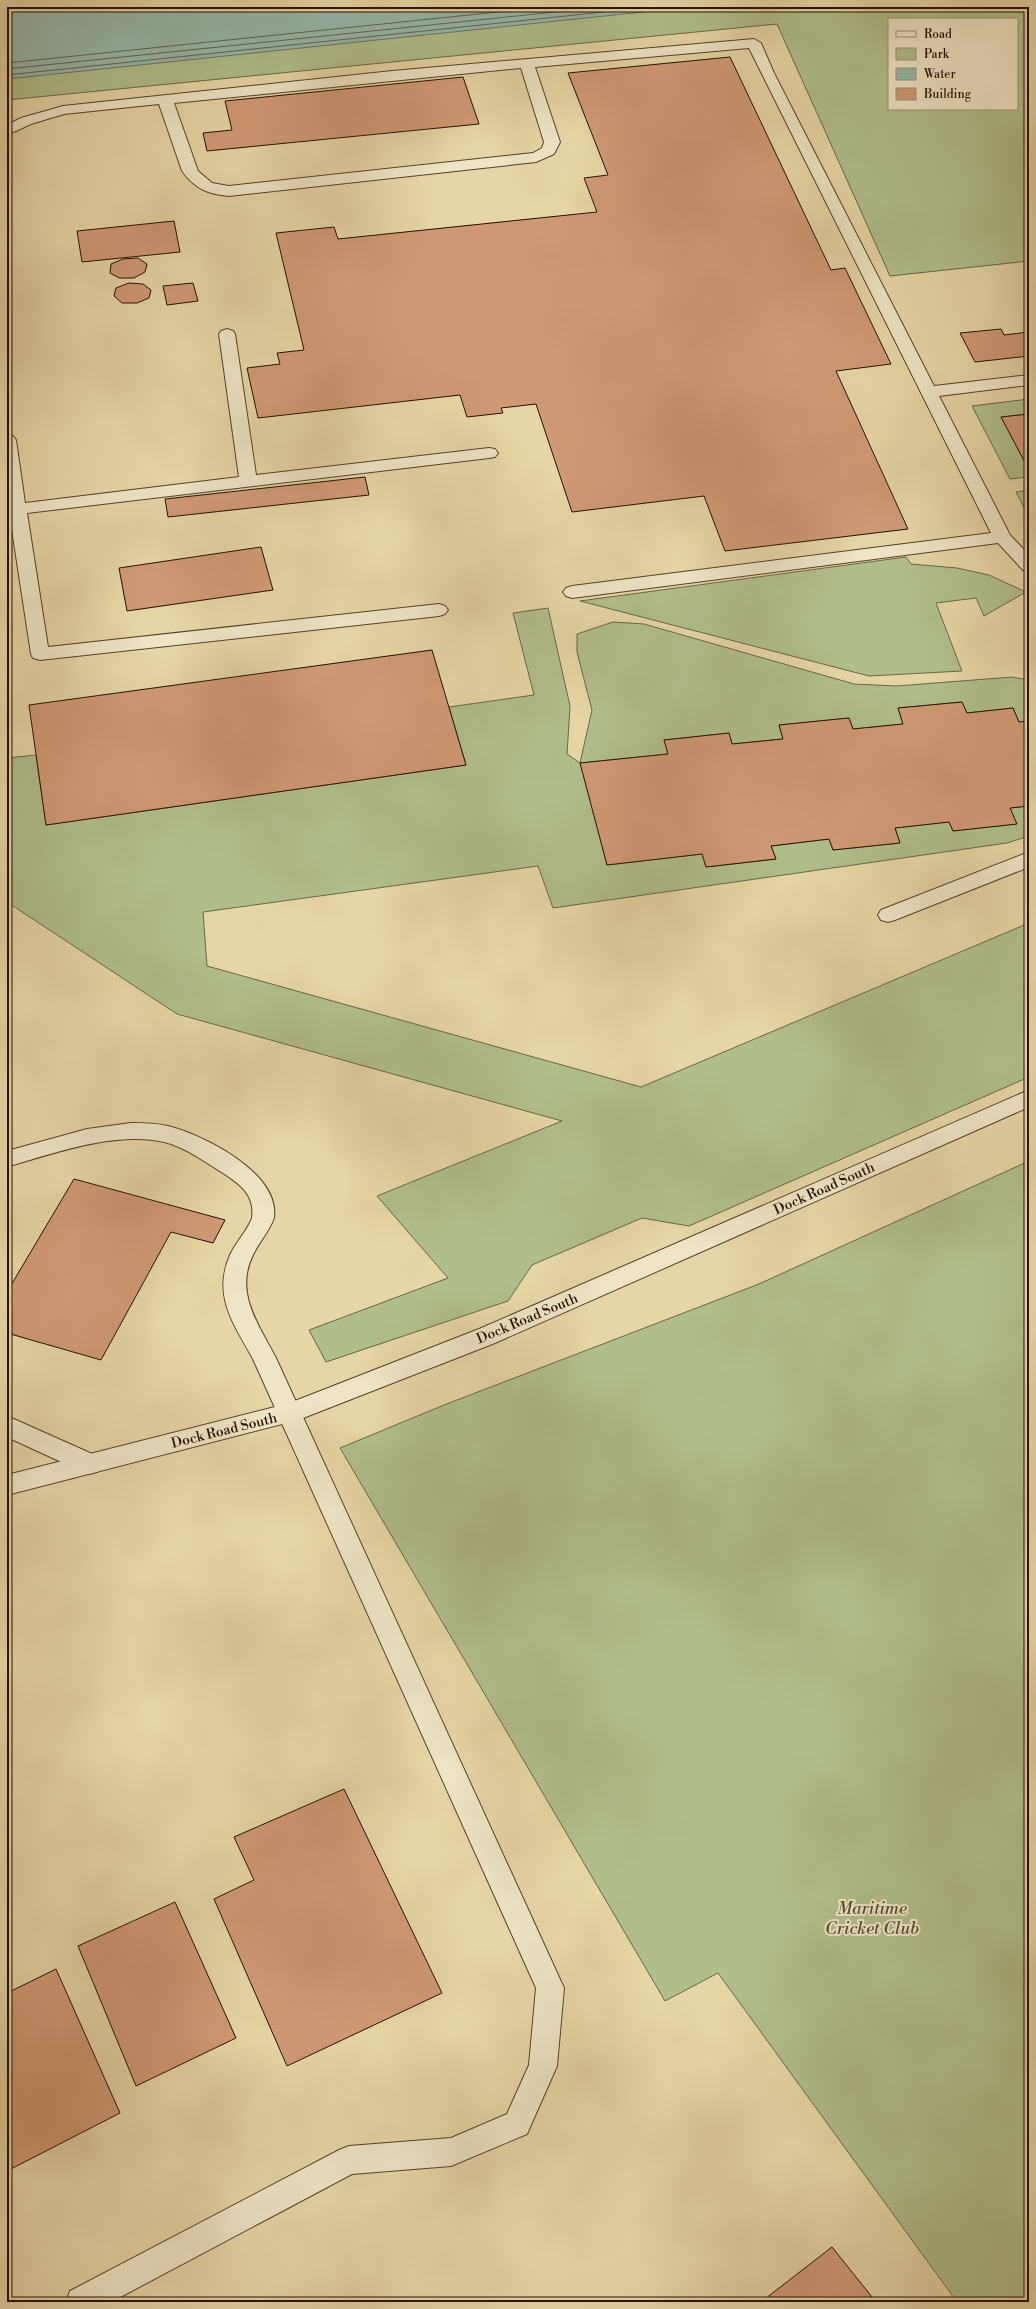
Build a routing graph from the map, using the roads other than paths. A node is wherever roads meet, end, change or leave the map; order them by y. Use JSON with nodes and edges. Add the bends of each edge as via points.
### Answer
{"nodes":[{"id":1,"x":527,"y":63,"type":"junction"},
{"id":2,"x":165,"y":99,"type":"junction"},
{"id":3,"x":7,"y":131,"type":"edge"},
{"id":4,"x":227,"y":334,"type":"dead end"},
{"id":5,"x":1029,"y":380,"type":"edge"},
{"id":6,"x":929,"y":392,"type":"junction"},
{"id":7,"x":7,"y":440,"type":"edge"},
{"id":8,"x":489,"y":453,"type":"dead end"},
{"id":9,"x":248,"y":482,"type":"junction"},
{"id":10,"x":18,"y":509,"type":"junction"},
{"id":11,"x":1002,"y":537,"type":"junction"},
{"id":12,"x":1029,"y":566,"type":"edge"},
{"id":13,"x":572,"y":592,"type":"dead end"},
{"id":14,"x":440,"y":610,"type":"dead end"},
{"id":15,"x":1029,"y":859,"type":"edge"},
{"id":16,"x":888,"y":916,"type":"dead end"},
{"id":17,"x":1029,"y":1098,"type":"edge"},
{"id":18,"x":7,"y":1159,"type":"edge"},
{"id":19,"x":290,"y":1414,"type":"junction"},
{"id":20,"x":7,"y":1426,"type":"edge"},
{"id":21,"x":90,"y":1464,"type":"junction"},
{"id":22,"x":7,"y":1485,"type":"edge"},
{"id":23,"x":81,"y":2302,"type":"edge"}],
"edges":[{"from":1,"to":2,"type":"street"},
{"from":1,"to":2,"type":"street","via":[[552,142],[549,151],[536,157],[229,191],[206,188],[196,180],[190,171]]},
{"from":1,"to":6,"type":"street","via":[[754,43]]},
{"from":2,"to":3,"type":"street","via":[[63,110],[26,121]]},
{"from":4,"to":9,"type":"street"},
{"from":5,"to":6,"type":"street"},
{"from":6,"to":11,"type":"street"},
{"from":7,"to":10,"type":"street"},
{"from":8,"to":9,"type":"street"},
{"from":9,"to":10,"type":"street"},
{"from":10,"to":14,"type":"street","via":[[40,654]]},
{"from":11,"to":12,"type":"street"},
{"from":11,"to":13,"type":"street"},
{"from":15,"to":16,"type":"street"},
{"from":17,"to":19,"type":"street","name":"Dock Road South","via":[[487,1336]]},
{"from":18,"to":19,"type":"street","via":[[47,1146],[90,1137],[132,1131],[167,1134],[215,1156],[256,1184],[264,1203],[263,1222],[241,1255],[234,1277],[234,1297]]},
{"from":19,"to":21,"type":"street","name":"Dock Road South"},
{"from":19,"to":23,"type":"street","via":[[550,1988],[543,2066],[516,2124],[451,2152],[349,2160]]},
{"from":20,"to":21,"type":"street"},
{"from":21,"to":22,"type":"street","name":"Dock Road South"}]}
